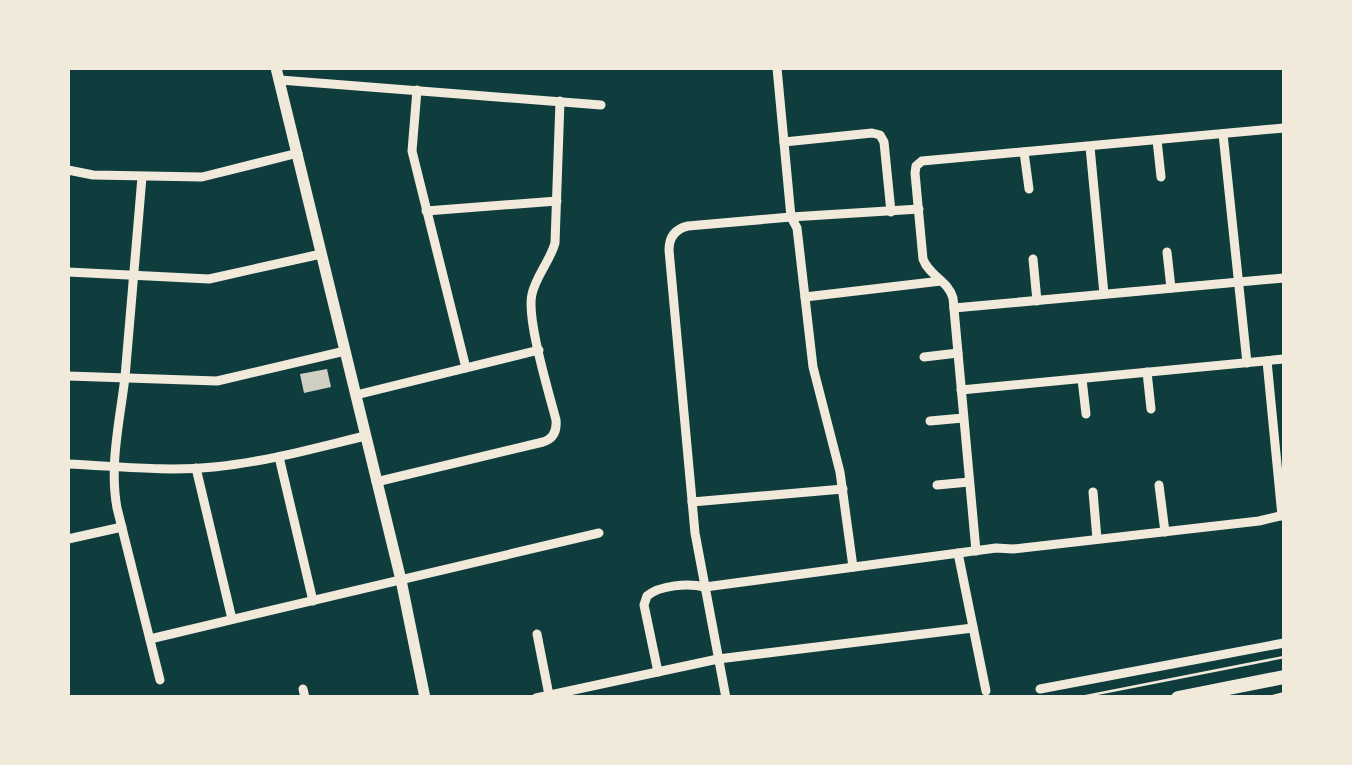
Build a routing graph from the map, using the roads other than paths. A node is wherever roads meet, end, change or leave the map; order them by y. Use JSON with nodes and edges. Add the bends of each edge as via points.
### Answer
{"nodes":[{"id":1,"x":776,"y":68,"type":"edge"},
{"id":2,"x":278,"y":74,"type":"edge"},
{"id":3,"x":417,"y":90,"type":"junction"},
{"id":4,"x":560,"y":102,"type":"junction"},
{"id":5,"x":601,"y":105,"type":"dead end"},
{"id":6,"x":1284,"y":128,"type":"edge"},
{"id":7,"x":1223,"y":134,"type":"junction"},
{"id":8,"x":1157,"y":140,"type":"junction"},
{"id":9,"x":784,"y":142,"type":"junction"},
{"id":10,"x":1090,"y":146,"type":"junction"},
{"id":11,"x":298,"y":152,"type":"junction"},
{"id":12,"x":1024,"y":152,"type":"junction"},
{"id":13,"x":68,"y":170,"type":"edge"},
{"id":14,"x":142,"y":177,"type":"junction"},
{"id":15,"x":1161,"y":177,"type":"dead end"},
{"id":16,"x":1029,"y":189,"type":"dead end"},
{"id":17,"x":557,"y":201,"type":"junction"},
{"id":18,"x":919,"y":209,"type":"junction"},
{"id":19,"x":426,"y":211,"type":"junction"},
{"id":20,"x":891,"y":212,"type":"junction"},
{"id":21,"x":791,"y":216,"type":"junction"},
{"id":22,"x":1167,"y":252,"type":"dead end"},
{"id":23,"x":321,"y":254,"type":"junction"},
{"id":24,"x":1033,"y":259,"type":"dead end"},
{"id":25,"x":68,"y":272,"type":"edge"},
{"id":26,"x":134,"y":277,"type":"junction"},
{"id":27,"x":1284,"y":278,"type":"edge"},
{"id":28,"x":941,"y":281,"type":"junction"},
{"id":29,"x":1237,"y":282,"type":"junction"},
{"id":30,"x":1172,"y":288,"type":"junction"},
{"id":31,"x":1104,"y":294,"type":"junction"},
{"id":32,"x":805,"y":297,"type":"junction"},
{"id":33,"x":1038,"y":300,"type":"junction"},
{"id":34,"x":954,"y":308,"type":"junction"},
{"id":35,"x":539,"y":350,"type":"junction"},
{"id":36,"x":345,"y":351,"type":"junction"},
{"id":37,"x":958,"y":353,"type":"junction"},
{"id":38,"x":924,"y":357,"type":"dead end"},
{"id":39,"x":1284,"y":359,"type":"edge"},
{"id":40,"x":1267,"y":360,"type":"junction"},
{"id":41,"x":1247,"y":362,"type":"junction"},
{"id":42,"x":466,"y":368,"type":"junction"},
{"id":43,"x":1147,"y":372,"type":"junction"},
{"id":44,"x":68,"y":376,"type":"edge"},
{"id":45,"x":124,"y":379,"type":"junction"},
{"id":46,"x":1082,"y":379,"type":"junction"},
{"id":47,"x":961,"y":390,"type":"junction"},
{"id":48,"x":356,"y":395,"type":"junction"},
{"id":49,"x":1151,"y":408,"type":"dead end"},
{"id":50,"x":1086,"y":414,"type":"dead end"},
{"id":51,"x":964,"y":418,"type":"junction"},
{"id":52,"x":930,"y":420,"type":"dead end"},
{"id":53,"x":1279,"y":435,"type":"edge"},
{"id":54,"x":365,"y":436,"type":"junction"},
{"id":55,"x":279,"y":458,"type":"junction"},
{"id":56,"x":68,"y":464,"type":"edge"},
{"id":57,"x":115,"y":466,"type":"junction"},
{"id":58,"x":196,"y":468,"type":"junction"},
{"id":59,"x":376,"y":482,"type":"junction"},
{"id":60,"x":970,"y":482,"type":"junction"},
{"id":61,"x":938,"y":485,"type":"dead end"},
{"id":62,"x":1160,"y":485,"type":"dead end"},
{"id":63,"x":844,"y":489,"type":"junction"},
{"id":64,"x":1093,"y":492,"type":"dead end"},
{"id":65,"x":692,"y":502,"type":"junction"},
{"id":66,"x":1283,"y":516,"type":"edge"},
{"id":67,"x":122,"y":527,"type":"junction"},
{"id":68,"x":1164,"y":532,"type":"junction"},
{"id":69,"x":599,"y":533,"type":"dead end"},
{"id":70,"x":68,"y":539,"type":"edge"},
{"id":71,"x":1097,"y":539,"type":"junction"},
{"id":72,"x":976,"y":551,"type":"junction"},
{"id":73,"x":958,"y":553,"type":"junction"},
{"id":74,"x":854,"y":567,"type":"junction"},
{"id":75,"x":401,"y":580,"type":"junction"},
{"id":76,"x":704,"y":587,"type":"junction"},
{"id":77,"x":313,"y":601,"type":"junction"},
{"id":78,"x":232,"y":620,"type":"junction"},
{"id":79,"x":973,"y":628,"type":"junction"},
{"id":80,"x":536,"y":634,"type":"dead end"},
{"id":81,"x":150,"y":638,"type":"junction"},
{"id":82,"x":1284,"y":642,"type":"edge"},
{"id":83,"x":718,"y":659,"type":"junction"},
{"id":84,"x":658,"y":672,"type":"junction"},
{"id":85,"x":1284,"y":677,"type":"edge"},
{"id":86,"x":160,"y":680,"type":"dead end"},
{"id":87,"x":1059,"y":685,"type":"junction"},
{"id":88,"x":1040,"y":689,"type":"dead end"},
{"id":89,"x":986,"y":691,"type":"dead end"},
{"id":90,"x":1284,"y":694,"type":"edge"},
{"id":91,"x":549,"y":695,"type":"junction"},
{"id":92,"x":425,"y":698,"type":"edge"},
{"id":93,"x":536,"y":698,"type":"edge"},
{"id":94,"x":726,"y":698,"type":"edge"},
{"id":95,"x":1054,"y":698,"type":"edge"},
{"id":96,"x":1178,"y":698,"type":"edge"},
{"id":97,"x":1268,"y":698,"type":"edge"}],
"edges":[{"from":1,"to":9,"type":"street"},
{"from":2,"to":3,"type":"street"},
{"from":2,"to":11,"type":"street"},
{"from":3,"to":4,"type":"street"},
{"from":3,"to":19,"type":"street","via":[[412,151]]},
{"from":4,"to":5,"type":"street"},
{"from":4,"to":17,"type":"street"},
{"from":6,"to":7,"type":"street"},
{"from":7,"to":8,"type":"street"},
{"from":7,"to":29,"type":"street"},
{"from":8,"to":10,"type":"street"},
{"from":8,"to":15,"type":"street"},
{"from":9,"to":20,"type":"street","via":[[880,136]]},
{"from":9,"to":21,"type":"street"},
{"from":10,"to":12,"type":"street"},
{"from":10,"to":31,"type":"street"},
{"from":11,"to":14,"type":"street","via":[[202,177]]},
{"from":11,"to":23,"type":"street"},
{"from":12,"to":16,"type":"street"},
{"from":12,"to":18,"type":"street","via":[[919,163]]},
{"from":13,"to":14,"type":"street"},
{"from":14,"to":26,"type":"street"},
{"from":17,"to":19,"type":"street"},
{"from":17,"to":35,"type":"street","via":[[555,243],[530,303]]},
{"from":18,"to":20,"type":"street"},
{"from":18,"to":28,"type":"street","via":[[925,266]]},
{"from":19,"to":42,"type":"street"},
{"from":20,"to":21,"type":"street"},
{"from":21,"to":32,"type":"street"},
{"from":21,"to":65,"type":"street","via":[[688,226],[669,244]]},
{"from":22,"to":30,"type":"street"},
{"from":23,"to":26,"type":"street","via":[[209,279]]},
{"from":23,"to":36,"type":"street"},
{"from":24,"to":33,"type":"street"},
{"from":25,"to":26,"type":"street"},
{"from":26,"to":45,"type":"street"},
{"from":27,"to":29,"type":"street"},
{"from":28,"to":32,"type":"street"},
{"from":28,"to":34,"type":"street","via":[[951,290]]},
{"from":29,"to":30,"type":"street"},
{"from":29,"to":41,"type":"street"},
{"from":30,"to":31,"type":"street"},
{"from":31,"to":33,"type":"street"},
{"from":32,"to":63,"type":"street","via":[[817,384]]},
{"from":33,"to":34,"type":"street"},
{"from":34,"to":37,"type":"street"},
{"from":35,"to":42,"type":"street"},
{"from":35,"to":59,"type":"street","via":[[556,425],[550,438]]},
{"from":36,"to":45,"type":"street","via":[[217,381]]},
{"from":36,"to":48,"type":"street"},
{"from":37,"to":38,"type":"street"},
{"from":37,"to":47,"type":"street"},
{"from":39,"to":40,"type":"street"},
{"from":40,"to":41,"type":"street"},
{"from":40,"to":53,"type":"street"},
{"from":41,"to":43,"type":"street"},
{"from":42,"to":48,"type":"street"},
{"from":43,"to":46,"type":"street"},
{"from":43,"to":49,"type":"street"},
{"from":44,"to":45,"type":"street"},
{"from":45,"to":57,"type":"street"},
{"from":46,"to":47,"type":"street"},
{"from":46,"to":50,"type":"street"},
{"from":47,"to":51,"type":"street"},
{"from":48,"to":54,"type":"street"},
{"from":51,"to":52,"type":"street"},
{"from":51,"to":60,"type":"street"},
{"from":53,"to":66,"type":"street"},
{"from":54,"to":55,"type":"street"},
{"from":54,"to":59,"type":"street"},
{"from":55,"to":58,"type":"street"},
{"from":55,"to":77,"type":"street"},
{"from":56,"to":57,"type":"street"},
{"from":57,"to":58,"type":"street"},
{"from":57,"to":67,"type":"street"},
{"from":58,"to":78,"type":"street"},
{"from":59,"to":75,"type":"street"},
{"from":60,"to":61,"type":"street"},
{"from":60,"to":72,"type":"street"},
{"from":62,"to":68,"type":"street"},
{"from":63,"to":65,"type":"street"},
{"from":63,"to":74,"type":"street"},
{"from":64,"to":71,"type":"street"},
{"from":65,"to":76,"type":"street"},
{"from":66,"to":68,"type":"street"},
{"from":67,"to":70,"type":"street"},
{"from":67,"to":81,"type":"street"},
{"from":68,"to":71,"type":"street"},
{"from":69,"to":75,"type":"street"},
{"from":71,"to":72,"type":"street"},
{"from":72,"to":73,"type":"street"},
{"from":73,"to":74,"type":"street"},
{"from":73,"to":79,"type":"street"},
{"from":74,"to":76,"type":"street"},
{"from":75,"to":77,"type":"street"},
{"from":75,"to":92,"type":"street"},
{"from":76,"to":83,"type":"street"},
{"from":76,"to":84,"type":"street","via":[[647,596]]},
{"from":77,"to":78,"type":"street"},
{"from":78,"to":81,"type":"street"},
{"from":79,"to":83,"type":"street"},
{"from":79,"to":89,"type":"street"},
{"from":80,"to":91,"type":"street"},
{"from":81,"to":86,"type":"street"},
{"from":82,"to":87,"type":"street"},
{"from":83,"to":84,"type":"street"},
{"from":83,"to":94,"type":"street"},
{"from":84,"to":91,"type":"street"},
{"from":85,"to":96,"type":"main road"},
{"from":87,"to":88,"type":"street"},
{"from":87,"to":95,"type":"street"},
{"from":90,"to":97,"type":"lane"},
{"from":91,"to":93,"type":"street"}]}
